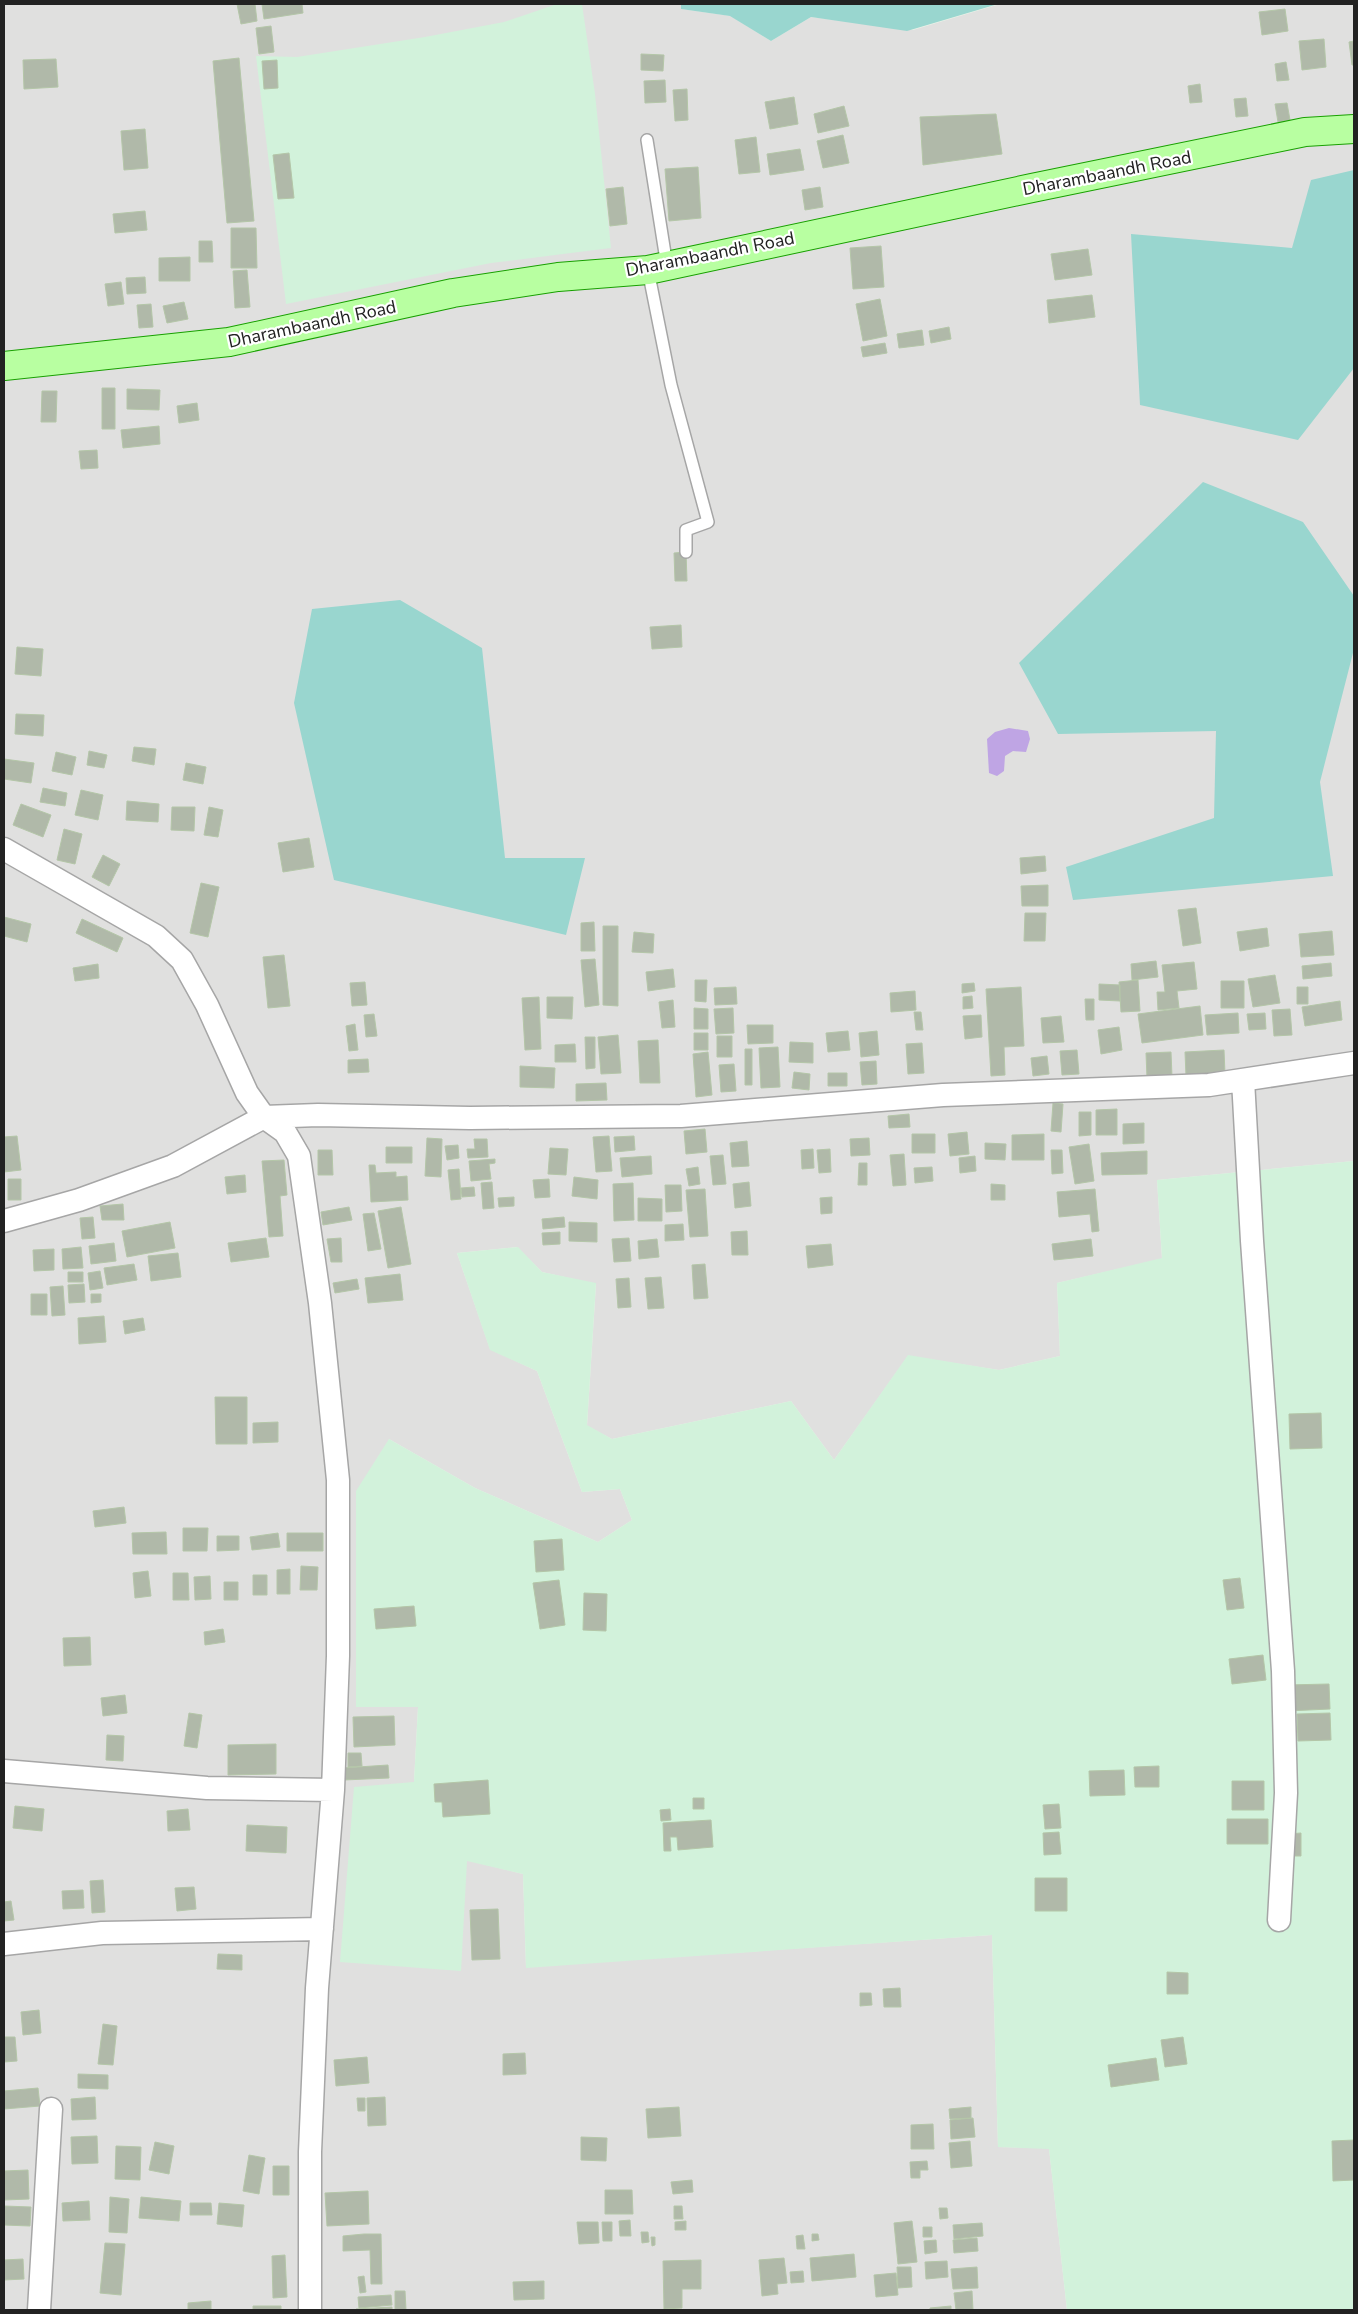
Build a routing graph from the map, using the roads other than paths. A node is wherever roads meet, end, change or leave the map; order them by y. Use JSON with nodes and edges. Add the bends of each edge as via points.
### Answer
{"nodes":[{"id":1,"x":1354,"y":129,"type":"edge"},
{"id":2,"x":647,"y":140,"type":"dead end"},
{"id":3,"x":658,"y":268,"type":"junction"},
{"id":4,"x":4,"y":366,"type":"edge"},
{"id":5,"x":686,"y":552,"type":"dead end"},
{"id":6,"x":4,"y":849,"type":"edge"},
{"id":7,"x":1354,"y":1063,"type":"edge"},
{"id":8,"x":1243,"y":1080,"type":"junction"},
{"id":9,"x":264,"y":1117,"type":"junction"},
{"id":10,"x":4,"y":1221,"type":"edge"},
{"id":11,"x":4,"y":1771,"type":"edge"},
{"id":12,"x":333,"y":1790,"type":"junction"},
{"id":13,"x":1279,"y":1920,"type":"dead end"},
{"id":14,"x":322,"y":1929,"type":"junction"},
{"id":15,"x":4,"y":1944,"type":"edge"},
{"id":16,"x":51,"y":2109,"type":"dead end"},
{"id":17,"x":39,"y":2310,"type":"edge"},
{"id":18,"x":310,"y":2310,"type":"edge"}],
"edges":[{"from":1,"to":3,"type":"main road","name":"Dharambaandh Road","via":[[1295,134]]},
{"from":2,"to":3,"type":"lane"},
{"from":3,"to":4,"type":"main road","name":"Dharambaandh Road","via":[[558,277],[453,293],[229,342]]},
{"from":3,"to":5,"type":"lane","via":[[671,385],[708,522],[686,530]]},
{"from":6,"to":9,"type":"street","via":[[156,936],[182,960],[207,1005],[247,1093]]},
{"from":7,"to":8,"type":"street"},
{"from":8,"to":9,"type":"street","via":[[1199,1085],[943,1095],[681,1116]]},
{"from":8,"to":13,"type":"street","via":[[1283,1671],[1286,1792]]},
{"from":9,"to":10,"type":"street","via":[[173,1166],[79,1200]]},
{"from":9,"to":12,"type":"street","via":[[285,1132],[299,1156],[320,1303],[338,1480],[338,1656]]},
{"from":11,"to":12,"type":"street","via":[[207,1788]]},
{"from":12,"to":14,"type":"street"},
{"from":14,"to":15,"type":"street","via":[[102,1934]]},
{"from":14,"to":18,"type":"street","via":[[310,2152]]},
{"from":16,"to":17,"type":"street"}]}
